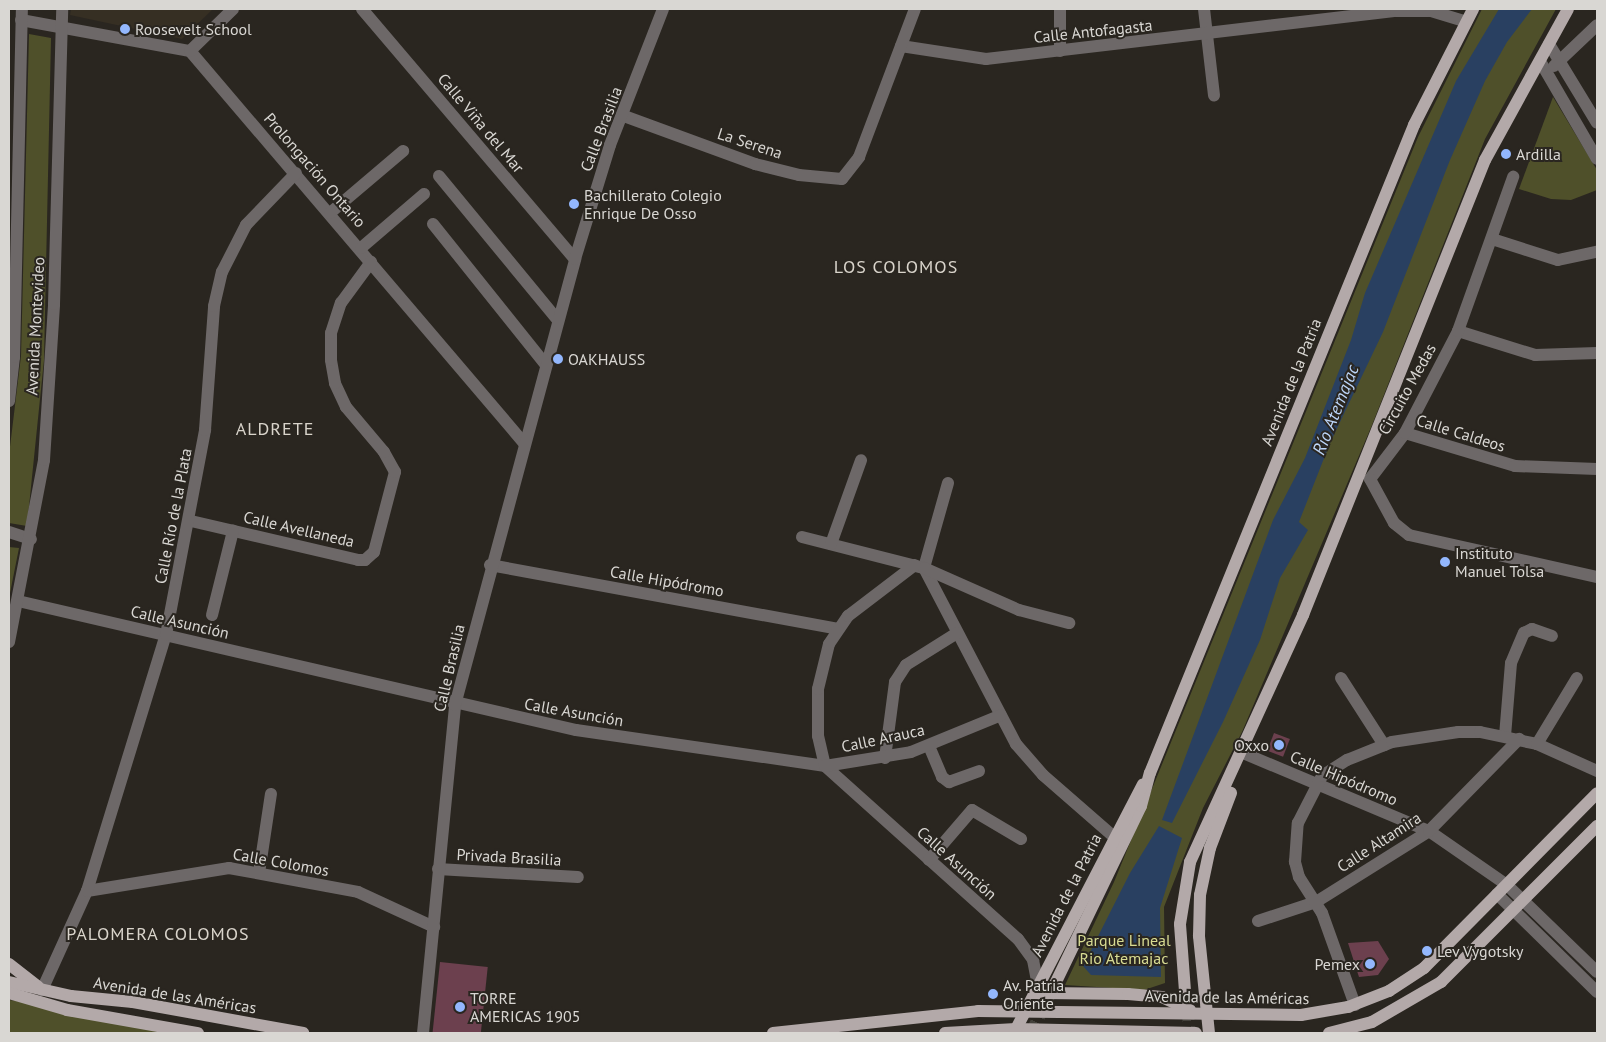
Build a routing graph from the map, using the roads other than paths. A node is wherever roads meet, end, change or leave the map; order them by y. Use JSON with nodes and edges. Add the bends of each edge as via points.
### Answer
{"nodes":[{"id":1,"x":62,"y":9,"type":"edge"},
{"id":2,"x":233,"y":9,"type":"edge"},
{"id":3,"x":362,"y":9,"type":"edge"},
{"id":4,"x":663,"y":9,"type":"edge"},
{"id":5,"x":915,"y":9,"type":"edge"},
{"id":6,"x":1060,"y":9,"type":"edge"},
{"id":7,"x":1204,"y":9,"type":"edge"},
{"id":8,"x":1473,"y":9,"type":"edge"},
{"id":9,"x":1568,"y":9,"type":"edge"},
{"id":10,"x":1352,"y":12,"type":"edge"},
{"id":11,"x":21,"y":14,"type":"edge"},
{"id":12,"x":1466,"y":22,"type":"junction"},
{"id":13,"x":1597,"y":24,"type":"edge"},
{"id":14,"x":60,"y":27,"type":"junction"},
{"id":15,"x":1207,"y":34,"type":"junction"},
{"id":16,"x":1549,"y":44,"type":"junction"},
{"id":17,"x":901,"y":46,"type":"junction"},
{"id":18,"x":190,"y":51,"type":"junction"},
{"id":19,"x":1060,"y":51,"type":"junction"},
{"id":20,"x":1559,"y":60,"type":"junction"},
{"id":21,"x":1540,"y":61,"type":"junction"},
{"id":22,"x":1547,"y":73,"type":"junction"},
{"id":23,"x":1214,"y":95,"type":"dead end"},
{"id":24,"x":624,"y":116,"type":"junction"},
{"id":25,"x":1597,"y":123,"type":"edge"},
{"id":26,"x":1593,"y":143,"type":"edge"},
{"id":27,"x":403,"y":151,"type":"dead end"},
{"id":28,"x":1597,"y":159,"type":"edge"},
{"id":29,"x":296,"y":173,"type":"junction"},
{"id":30,"x":439,"y":176,"type":"dead end"},
{"id":31,"x":1513,"y":177,"type":"dead end"},
{"id":32,"x":424,"y":194,"type":"dead end"},
{"id":33,"x":330,"y":213,"type":"junction"},
{"id":34,"x":433,"y":224,"type":"dead end"},
{"id":35,"x":1492,"y":239,"type":"junction"},
{"id":36,"x":361,"y":248,"type":"junction"},
{"id":37,"x":1597,"y":252,"type":"edge"},
{"id":38,"x":13,"y":254,"type":"edge"},
{"id":39,"x":575,"y":259,"type":"junction"},
{"id":40,"x":371,"y":262,"type":"junction"},
{"id":41,"x":557,"y":319,"type":"junction"},
{"id":42,"x":1458,"y":331,"type":"junction"},
{"id":43,"x":1597,"y":353,"type":"edge"},
{"id":44,"x":545,"y":364,"type":"junction"},
{"id":45,"x":9,"y":401,"type":"edge"},
{"id":46,"x":1405,"y":433,"type":"junction"},
{"id":47,"x":524,"y":443,"type":"junction"},
{"id":48,"x":862,"y":460,"type":"dead end"},
{"id":49,"x":1597,"y":469,"type":"edge"},
{"id":50,"x":1370,"y":479,"type":"junction"},
{"id":51,"x":1357,"y":482,"type":"junction"},
{"id":52,"x":948,"y":483,"type":"dead end"},
{"id":53,"x":191,"y":521,"type":"junction"},
{"id":54,"x":233,"y":531,"type":"junction"},
{"id":55,"x":9,"y":532,"type":"edge"},
{"id":56,"x":802,"y":537,"type":"dead end"},
{"id":57,"x":31,"y":539,"type":"junction"},
{"id":58,"x":832,"y":544,"type":"junction"},
{"id":59,"x":490,"y":565,"type":"junction"},
{"id":60,"x":920,"y":567,"type":"junction"},
{"id":61,"x":1597,"y":577,"type":"edge"},
{"id":62,"x":18,"y":601,"type":"junction"},
{"id":63,"x":212,"y":615,"type":"dead end"},
{"id":64,"x":1069,"y":624,"type":"dead end"},
{"id":65,"x":838,"y":628,"type":"junction"},
{"id":66,"x":957,"y":633,"type":"junction"},
{"id":67,"x":166,"y":635,"type":"junction"},
{"id":68,"x":1552,"y":636,"type":"dead end"},
{"id":69,"x":9,"y":642,"type":"edge"},
{"id":70,"x":1341,"y":678,"type":"dead end"},
{"id":71,"x":1577,"y":678,"type":"dead end"},
{"id":72,"x":455,"y":705,"type":"junction"},
{"id":73,"x":1001,"y":714,"type":"junction"},
{"id":74,"x":1505,"y":736,"type":"junction"},
{"id":75,"x":1518,"y":739,"type":"junction"},
{"id":76,"x":1538,"y":744,"type":"junction"},
{"id":77,"x":1384,"y":745,"type":"junction"},
{"id":78,"x":928,"y":746,"type":"junction"},
{"id":79,"x":1243,"y":753,"type":"junction"},
{"id":80,"x":885,"y":758,"type":"junction"},
{"id":81,"x":825,"y":766,"type":"junction"},
{"id":82,"x":979,"y":771,"type":"dead end"},
{"id":83,"x":1597,"y":771,"type":"edge"},
{"id":84,"x":1150,"y":773,"type":"junction"},
{"id":85,"x":1316,"y":783,"type":"junction"},
{"id":86,"x":1597,"y":792,"type":"edge"},
{"id":87,"x":272,"y":794,"type":"dead end"},
{"id":88,"x":1597,"y":826,"type":"edge"},
{"id":89,"x":1430,"y":831,"type":"junction"},
{"id":90,"x":1114,"y":837,"type":"junction"},
{"id":91,"x":1021,"y":839,"type":"dead end"},
{"id":92,"x":929,"y":860,"type":"junction"},
{"id":93,"x":438,"y":869,"type":"junction"},
{"id":94,"x":259,"y":873,"type":"junction"},
{"id":95,"x":578,"y":877,"type":"dead end"},
{"id":96,"x":1507,"y":885,"type":"junction"},
{"id":97,"x":87,"y":892,"type":"junction"},
{"id":98,"x":1498,"y":894,"type":"junction"},
{"id":99,"x":1524,"y":901,"type":"junction"},
{"id":100,"x":1316,"y":902,"type":"junction"},
{"id":101,"x":1515,"y":910,"type":"junction"},
{"id":102,"x":1258,"y":921,"type":"dead end"},
{"id":103,"x":434,"y":927,"type":"junction"},
{"id":104,"x":9,"y":964,"type":"edge"},
{"id":105,"x":1597,"y":972,"type":"edge"},
{"id":106,"x":9,"y":982,"type":"edge"},
{"id":107,"x":1038,"y":986,"type":"junction"},
{"id":108,"x":1054,"y":986,"type":"tunnel mouth"},
{"id":109,"x":42,"y":990,"type":"junction"},
{"id":110,"x":1185,"y":990,"type":"tunnel mouth"},
{"id":111,"x":1597,"y":992,"type":"edge"},
{"id":112,"x":9,"y":993,"type":"edge"},
{"id":113,"x":1355,"y":1005,"type":"junction"},
{"id":114,"x":1025,"y":1011,"type":"junction"},
{"id":115,"x":1192,"y":1012,"type":"junction"},
{"id":116,"x":1206,"y":1012,"type":"junction"},
{"id":117,"x":1015,"y":1031,"type":"edge"},
{"id":118,"x":198,"y":1033,"type":"edge"},
{"id":119,"x":303,"y":1033,"type":"edge"},
{"id":120,"x":423,"y":1033,"type":"edge"},
{"id":121,"x":773,"y":1033,"type":"edge"},
{"id":122,"x":945,"y":1033,"type":"edge"},
{"id":123,"x":1196,"y":1033,"type":"edge"},
{"id":124,"x":1209,"y":1033,"type":"edge"},
{"id":125,"x":1329,"y":1033,"type":"edge"}],
"edges":[{"from":1,"to":14,"type":"street","name":"Avenida Montevideo"},
{"from":2,"to":18,"type":"street"},
{"from":3,"to":39,"type":"street","name":"Calle Viña del Mar"},
{"from":4,"to":24,"type":"street","name":"Calle Brasilia"},
{"from":5,"to":17,"type":"street"},
{"from":6,"to":19,"type":"street"},
{"from":7,"to":15,"type":"street"},
{"from":8,"to":12,"type":"main road","name":"Avenida de la Patria"},
{"from":9,"to":16,"type":"main road"},
{"from":10,"to":12,"type":"street","name":"Calle Antofagasta","via":[[1413,10]]},
{"from":10,"to":15,"type":"street","name":"Calle Antofagasta"},
{"from":11,"to":14,"type":"street"},
{"from":11,"to":38,"type":"street","name":"Avenida Montevideo"},
{"from":12,"to":84,"type":"main road","name":"Avenida de la Patria","via":[[1414,125]]},
{"from":13,"to":20,"type":"street"},
{"from":14,"to":18,"type":"street"},
{"from":14,"to":57,"type":"street","name":"Avenida Montevideo","via":[[54,304],[44,460]]},
{"from":15,"to":19,"type":"street","name":"Calle Antofagasta"},
{"from":15,"to":23,"type":"street"},
{"from":16,"to":20,"type":"street"},
{"from":16,"to":21,"type":"main road"},
{"from":17,"to":19,"type":"street","name":"Calle Antofagasta","via":[[976,60]]},
{"from":17,"to":24,"type":"street","name":"La Serena","via":[[859,157],[842,179],[799,175],[755,164]]},
{"from":18,"to":29,"type":"street","name":"Prolongación Ontario"},
{"from":20,"to":22,"type":"street"},
{"from":20,"to":25,"type":"street"},
{"from":21,"to":22,"type":"street"},
{"from":21,"to":51,"type":"main road","via":[[1482,168]]},
{"from":22,"to":26,"type":"street"},
{"from":24,"to":39,"type":"street","name":"Calle Brasilia","via":[[610,145]]},
{"from":26,"to":28,"type":"street"},
{"from":27,"to":33,"type":"street"},
{"from":29,"to":33,"type":"street","name":"Prolongación Ontario"},
{"from":29,"to":53,"type":"street","name":"Calle Río de la Plata","via":[[246,225],[222,272],[214,306],[208,409]]},
{"from":30,"to":41,"type":"street"},
{"from":31,"to":35,"type":"street","name":"Circuito Medas"},
{"from":32,"to":36,"type":"street"},
{"from":33,"to":36,"type":"street","name":"Prolongación Ontario"},
{"from":34,"to":44,"type":"street"},
{"from":35,"to":37,"type":"street","via":[[1558,260]]},
{"from":35,"to":42,"type":"street","name":"Circuito Medas"},
{"from":36,"to":40,"type":"street","name":"Prolongación Ontario"},
{"from":38,"to":45,"type":"street","name":"Avenida Montevideo","via":[[14,357]]},
{"from":39,"to":41,"type":"street","name":"Calle Brasilia"},
{"from":40,"to":47,"type":"street","name":"Prolongación Ontario"},
{"from":40,"to":54,"type":"street","name":"Calle Avellaneda","via":[[341,303],[332,333],[331,360],[346,407],[384,452],[395,472],[374,552],[365,560],[358,560]]},
{"from":41,"to":44,"type":"street","name":"Calle Brasilia"},
{"from":42,"to":43,"type":"street","via":[[1535,355]]},
{"from":42,"to":46,"type":"street","name":"Circuito Medas"},
{"from":44,"to":47,"type":"street","name":"Calle Brasilia"},
{"from":46,"to":49,"type":"street","name":"Calle Caldeos","via":[[1482,459],[1515,466]]},
{"from":46,"to":50,"type":"street","name":"Circuito Medas"},
{"from":47,"to":59,"type":"street","name":"Calle Brasilia"},
{"from":48,"to":58,"type":"street"},
{"from":50,"to":51,"type":"street"},
{"from":50,"to":61,"type":"street","via":[[1394,523],[1409,535]]},
{"from":51,"to":79,"type":"main road"},
{"from":52,"to":60,"type":"street"},
{"from":53,"to":54,"type":"street","name":"Calle Avellaneda"},
{"from":53,"to":67,"type":"street","name":"Calle Río de la Plata"},
{"from":54,"to":63,"type":"street"},
{"from":55,"to":57,"type":"street"},
{"from":56,"to":58,"type":"street"},
{"from":57,"to":62,"type":"street","name":"Avenida Montevideo"},
{"from":58,"to":60,"type":"street"},
{"from":59,"to":65,"type":"street","name":"Calle Hipódromo"},
{"from":59,"to":72,"type":"street","name":"Calle Brasilia"},
{"from":60,"to":64,"type":"street","via":[[1018,610]]},
{"from":60,"to":65,"type":"street","via":[[868,599]]},
{"from":60,"to":66,"type":"street"},
{"from":62,"to":67,"type":"street","name":"Calle Asunción"},
{"from":62,"to":69,"type":"street","name":"Avenida Montevideo"},
{"from":65,"to":81,"type":"street","via":[[822,664],[818,689],[818,736]]},
{"from":66,"to":73,"type":"street"},
{"from":66,"to":80,"type":"street","via":[[906,665],[895,682]]},
{"from":67,"to":72,"type":"street","name":"Calle Asunción","via":[[430,694]]},
{"from":67,"to":97,"type":"street","name":"Calle Río de la Plata"},
{"from":68,"to":74,"type":"street","via":[[1532,629],[1524,633],[1511,663]]},
{"from":70,"to":77,"type":"street"},
{"from":71,"to":76,"type":"street"},
{"from":72,"to":81,"type":"street","name":"Calle Asunción","via":[[576,730]]},
{"from":72,"to":93,"type":"street","name":"Calle Brasilia"},
{"from":73,"to":78,"type":"street","name":"Calle Arauca"},
{"from":73,"to":90,"type":"street","via":[[1021,750]]},
{"from":74,"to":75,"type":"street"},
{"from":74,"to":77,"type":"street","via":[[1458,732]]},
{"from":75,"to":76,"type":"street"},
{"from":75,"to":89,"type":"street","name":"Calle Altamira"},
{"from":76,"to":83,"type":"street"},
{"from":77,"to":85,"type":"street","via":[[1333,767]]},
{"from":78,"to":80,"type":"street","name":"Calle Arauca"},
{"from":78,"to":82,"type":"street","via":[[942,777],[948,782]]},
{"from":79,"to":85,"type":"street","name":"Calle Hipódromo"},
{"from":79,"to":110,"type":"main road","via":[[1197,845],[1186,876],[1180,924]]},
{"from":79,"to":116,"type":"main road","via":[[1210,848],[1201,887],[1199,936]]},
{"from":80,"to":81,"type":"street","name":"Calle Arauca"},
{"from":81,"to":92,"type":"street","name":"Calle Asunción"},
{"from":84,"to":90,"type":"main road","name":"Avenida de la Patria"},
{"from":84,"to":108,"type":"main road","name":"Avenida de la Patria","via":[[1128,836]]},
{"from":85,"to":89,"type":"street","name":"Calle Hipódromo"},
{"from":85,"to":100,"type":"street","via":[[1298,823],[1294,844],[1300,877]]},
{"from":86,"to":96,"type":"main road","name":"Avenida de las Américas"},
{"from":87,"to":94,"type":"street"},
{"from":88,"to":99,"type":"main road"},
{"from":89,"to":96,"type":"street","name":"Calle Hipódromo"},
{"from":89,"to":100,"type":"street","name":"Calle Altamira"},
{"from":90,"to":107,"type":"main road","name":"Avenida de la Patria"},
{"from":91,"to":92,"type":"street","via":[[972,810]]},
{"from":92,"to":107,"type":"street","name":"Calle Asunción","via":[[1018,939],[1033,960]]},
{"from":93,"to":95,"type":"street","name":"Privada Brasilia"},
{"from":93,"to":103,"type":"street","name":"Calle Brasilia"},
{"from":94,"to":97,"type":"street","name":"Calle Colomos","via":[[229,868]]},
{"from":94,"to":103,"type":"street","name":"Calle Colomos","via":[[358,892]]},
{"from":96,"to":98,"type":"main road","name":"Avenida de las Américas"},
{"from":96,"to":99,"type":"street","name":"Calle Hipódromo"},
{"from":97,"to":109,"type":"street","name":"Calle Río de la Plata"},
{"from":98,"to":101,"type":"street"},
{"from":98,"to":113,"type":"main road","name":"Avenida de las Américas","via":[[1424,968],[1388,991]]},
{"from":99,"to":101,"type":"main road"},
{"from":99,"to":105,"type":"street","name":"Calle Hipódromo"},
{"from":100,"to":102,"type":"street","name":"Calle Altamira"},
{"from":100,"to":113,"type":"street"},
{"from":101,"to":111,"type":"street"},
{"from":101,"to":125,"type":"main road","via":[[1418,998],[1372,1022]]},
{"from":103,"to":120,"type":"street","name":"Calle Brasilia"},
{"from":104,"to":109,"type":"main road","name":"Avenida de las Américas"},
{"from":106,"to":109,"type":"main road","name":"Avenida de las Américas"},
{"from":107,"to":114,"type":"main road","name":"Avenida de la Patria"},
{"from":109,"to":119,"type":"main road","name":"Avenida de las Américas"},
{"from":112,"to":118,"type":"main road","name":"Avenida de las Américas","via":[[67,1010]]},
{"from":113,"to":116,"type":"main road","name":"Avenida de las Américas","via":[[1302,1016]]},
{"from":114,"to":115,"type":"main road","name":"Avenida de las Américas"},
{"from":114,"to":115,"type":"main road","via":[[1044,993],[1055,992],[1162,996]]},
{"from":114,"to":117,"type":"main road","name":"Avenida de la Patria"},
{"from":114,"to":121,"type":"main road","name":"Avenida de las Américas","via":[[932,1013]]},
{"from":115,"to":116,"type":"main road","name":"Avenida de las Américas"},
{"from":116,"to":124,"type":"main road"},
{"from":117,"to":122,"type":"main road"},
{"from":117,"to":123,"type":"main road"}]}
